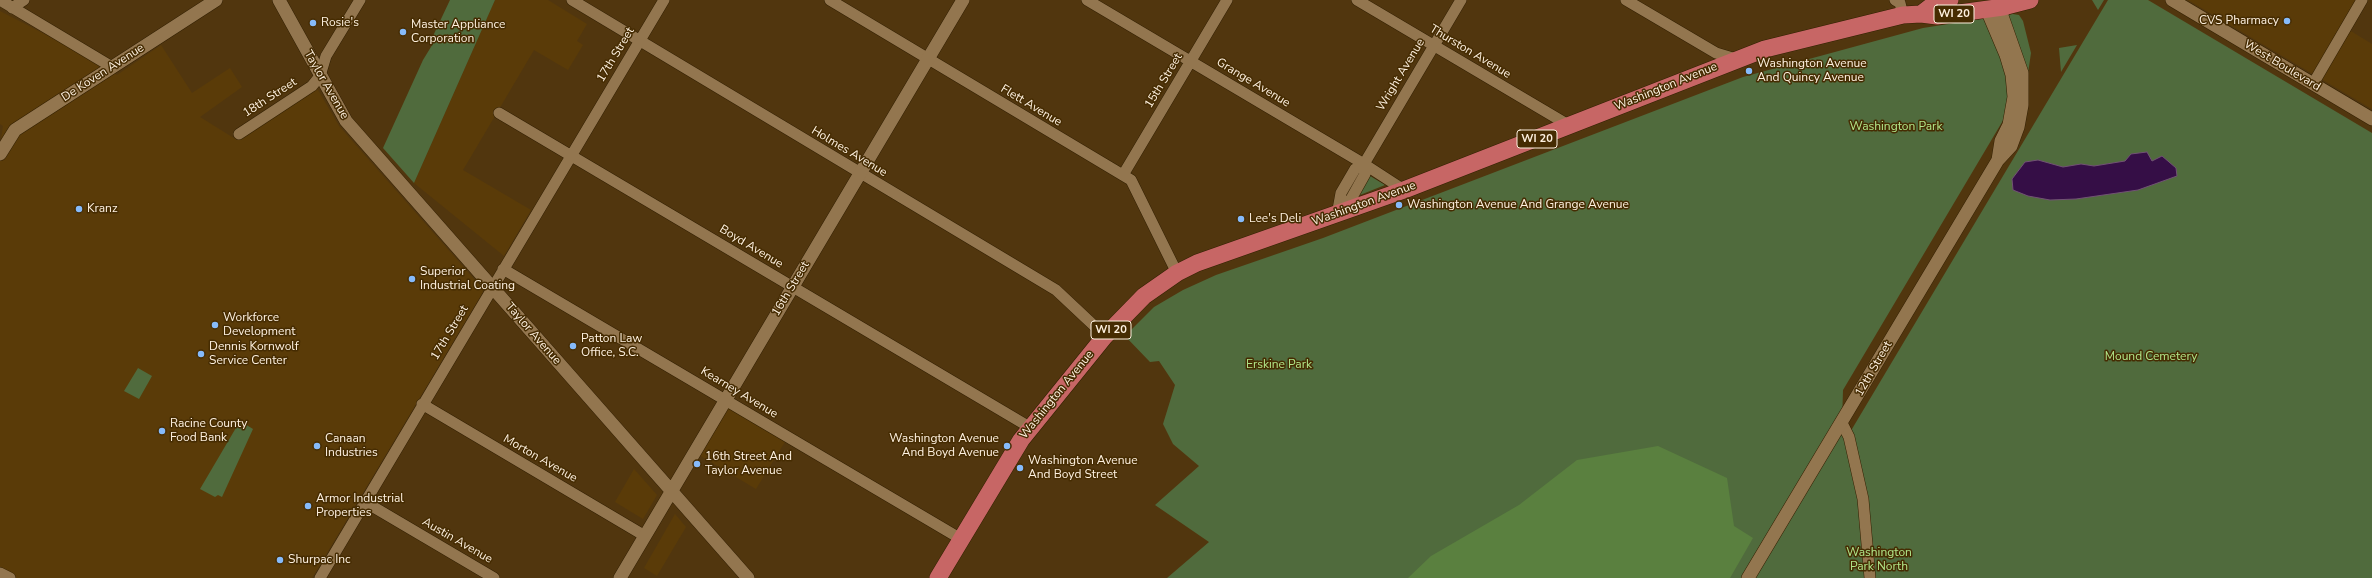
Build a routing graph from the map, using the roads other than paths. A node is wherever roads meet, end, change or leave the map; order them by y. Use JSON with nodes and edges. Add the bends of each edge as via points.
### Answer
{"nodes":[{"id":1,"x":0,"y":0,"type":"edge"},
{"id":2,"x":24,"y":0,"type":"edge"},
{"id":3,"x":216,"y":0,"type":"edge"},
{"id":4,"x":279,"y":0,"type":"edge"},
{"id":5,"x":360,"y":0,"type":"edge"},
{"id":6,"x":572,"y":0,"type":"edge"},
{"id":7,"x":664,"y":0,"type":"edge"},
{"id":8,"x":830,"y":0,"type":"edge"},
{"id":9,"x":963,"y":0,"type":"edge"},
{"id":10,"x":1087,"y":0,"type":"edge"},
{"id":11,"x":1227,"y":0,"type":"edge"},
{"id":12,"x":1357,"y":0,"type":"edge"},
{"id":13,"x":1461,"y":0,"type":"edge"},
{"id":14,"x":1626,"y":0,"type":"edge"},
{"id":15,"x":1895,"y":0,"type":"edge"},
{"id":16,"x":1950,"y":0,"type":"edge"},
{"id":17,"x":2030,"y":0,"type":"edge"},
{"id":18,"x":2172,"y":0,"type":"edge"},
{"id":19,"x":2362,"y":0,"type":"edge"},
{"id":20,"x":1995,"y":6,"type":"edge"},
{"id":21,"x":12,"y":8,"type":"junction"},
{"id":22,"x":1921,"y":14,"type":"junction"},
{"id":23,"x":1903,"y":15,"type":"junction"},
{"id":24,"x":641,"y":40,"type":"junction"},
{"id":25,"x":1434,"y":46,"type":"junction"},
{"id":26,"x":928,"y":59,"type":"junction"},
{"id":27,"x":1736,"y":59,"type":"junction"},
{"id":28,"x":1191,"y":61,"type":"junction"},
{"id":29,"x":112,"y":67,"type":"junction"},
{"id":30,"x":320,"y":76,"type":"junction"},
{"id":31,"x":2313,"y":84,"type":"junction"},
{"id":32,"x":500,"y":113,"type":"dead end"},
{"id":33,"x":2372,"y":119,"type":"edge"},
{"id":34,"x":1570,"y":126,"type":"junction"},
{"id":35,"x":239,"y":134,"type":"dead end"},
{"id":36,"x":2,"y":147,"type":"edge"},
{"id":37,"x":572,"y":154,"type":"junction"},
{"id":38,"x":1364,"y":164,"type":"junction"},
{"id":39,"x":860,"y":173,"type":"junction"},
{"id":40,"x":1123,"y":175,"type":"junction"},
{"id":41,"x":1404,"y":190,"type":"junction"},
{"id":42,"x":1337,"y":214,"type":"junction"},
{"id":43,"x":503,"y":269,"type":"junction"},
{"id":44,"x":1177,"y":273,"type":"junction"},
{"id":45,"x":492,"y":287,"type":"junction"},
{"id":46,"x":792,"y":287,"type":"junction"},
{"id":47,"x":1105,"y":336,"type":"junction"},
{"id":48,"x":725,"y":400,"type":"junction"},
{"id":49,"x":422,"y":404,"type":"junction"},
{"id":50,"x":1842,"y":423,"type":"junction"},
{"id":51,"x":1030,"y":428,"type":"junction"},
{"id":52,"x":671,"y":491,"type":"junction"},
{"id":53,"x":365,"y":502,"type":"junction"},
{"id":54,"x":645,"y":536,"type":"junction"},
{"id":55,"x":961,"y":539,"type":"junction"},
{"id":56,"x":0,"y":572,"type":"edge"},
{"id":57,"x":10,"y":578,"type":"edge"},
{"id":58,"x":320,"y":578,"type":"edge"},
{"id":59,"x":494,"y":578,"type":"edge"},
{"id":60,"x":620,"y":578,"type":"edge"},
{"id":61,"x":748,"y":578,"type":"edge"},
{"id":62,"x":938,"y":578,"type":"edge"},
{"id":63,"x":1748,"y":578,"type":"edge"},
{"id":64,"x":1870,"y":578,"type":"edge"}],
"edges":[{"from":1,"to":21,"type":"street"},
{"from":2,"to":21,"type":"street"},
{"from":3,"to":29,"type":"street","name":"De Koven Avenue"},
{"from":4,"to":30,"type":"street","name":"Taylor Avenue"},
{"from":5,"to":30,"type":"street","name":"18th Street","via":[[326,56]]},
{"from":6,"to":24,"type":"street","name":"Holmes Avenue"},
{"from":7,"to":24,"type":"street","name":"17th Street"},
{"from":8,"to":26,"type":"street","name":"Flett Avenue"},
{"from":9,"to":26,"type":"street","name":"16th Street"},
{"from":10,"to":28,"type":"street","name":"Grange Avenue"},
{"from":11,"to":28,"type":"street","name":"15th Street"},
{"from":12,"to":25,"type":"street","name":"Thurston Avenue"},
{"from":13,"to":25,"type":"street","name":"Wright Avenue"},
{"from":14,"to":27,"type":"street","via":[[1716,54]]},
{"from":15,"to":23,"type":"street","via":[[1900,3]]},
{"from":16,"to":22,"type":"main road","number":"WI 20","via":[[1934,4]]},
{"from":17,"to":20,"type":"main road","name":"Washington Avenue","number":"WI 20"},
{"from":18,"to":31,"type":"street","name":"West Boulevard"},
{"from":19,"to":31,"type":"street"},
{"from":20,"to":22,"type":"main road","name":"Washington Avenue","number":"WI 20","via":[[1937,16]]},
{"from":20,"to":50,"type":"street","name":"12th Street","via":[[2010,68],[2014,97],[2009,125],[2001,141],[1998,160]]},
{"from":21,"to":29,"type":"street"},
{"from":22,"to":23,"type":"main road","name":"Washington Avenue","number":"WI 20"},
{"from":23,"to":27,"type":"main road","name":"Washington Avenue","number":"WI 20","via":[[1765,49]]},
{"from":24,"to":37,"type":"street","name":"17th Street"},
{"from":24,"to":39,"type":"street","name":"Holmes Avenue"},
{"from":25,"to":34,"type":"street","name":"Thurston Avenue"},
{"from":25,"to":38,"type":"street","name":"Wright Avenue"},
{"from":26,"to":39,"type":"street","name":"16th Street"},
{"from":26,"to":40,"type":"street","name":"Flett Avenue"},
{"from":27,"to":34,"type":"main road","name":"Washington Avenue","number":"WI 20"},
{"from":28,"to":38,"type":"street","name":"Grange Avenue"},
{"from":28,"to":40,"type":"street","name":"15th Street"},
{"from":29,"to":36,"type":"street","name":"De Koven Avenue","via":[[15,130]]},
{"from":30,"to":35,"type":"street","name":"18th Street","via":[[312,86]]},
{"from":30,"to":45,"type":"street","name":"Taylor Avenue","via":[[346,121]]},
{"from":31,"to":33,"type":"street","name":"West Boulevard"},
{"from":32,"to":37,"type":"street","name":"Boyd Avenue"},
{"from":34,"to":41,"type":"main road","name":"Washington Avenue","number":"WI 20"},
{"from":37,"to":43,"type":"street","name":"17th Street"},
{"from":37,"to":46,"type":"street","name":"Boyd Avenue"},
{"from":38,"to":41,"type":"street","name":"Grange Avenue"},
{"from":38,"to":42,"type":"street","name":"Wright Avenue","via":[[1365,174],[1351,199]]},
{"from":39,"to":46,"type":"street","name":"16th Street"},
{"from":39,"to":47,"type":"street","name":"Holmes Avenue","via":[[1056,290]]},
{"from":40,"to":44,"type":"street","name":"Flett Avenue","via":[[1131,180]]},
{"from":41,"to":42,"type":"main road","name":"Washington Avenue","number":"WI 20"},
{"from":42,"to":44,"type":"main road","name":"Washington Avenue","number":"WI 20","via":[[1197,263]]},
{"from":43,"to":45,"type":"street","name":"17th Street"},
{"from":43,"to":48,"type":"street","name":"Kearney Avenue"},
{"from":44,"to":47,"type":"main road","name":"Washington Avenue","number":"WI 20","via":[[1144,296]]},
{"from":45,"to":49,"type":"street","name":"17th Street"},
{"from":45,"to":52,"type":"street","name":"Taylor Avenue"},
{"from":46,"to":48,"type":"street","name":"16th Street"},
{"from":46,"to":51,"type":"street","name":"Boyd Avenue"},
{"from":47,"to":51,"type":"main road","name":"Washington Avenue","number":"WI 20"},
{"from":48,"to":52,"type":"street","name":"16th Street"},
{"from":48,"to":55,"type":"street","name":"Kearney Avenue"},
{"from":49,"to":53,"type":"street","name":"17th Street"},
{"from":49,"to":54,"type":"street","name":"Morton Avenue"},
{"from":50,"to":63,"type":"street","name":"12th Street"},
{"from":50,"to":64,"type":"street","via":[[1850,437],[1863,499]]},
{"from":51,"to":55,"type":"main road","name":"Washington Avenue","number":"WI 20"},
{"from":52,"to":54,"type":"street","name":"16th Street"},
{"from":52,"to":61,"type":"street","name":"Taylor Avenue"},
{"from":53,"to":58,"type":"street","name":"17th Street"},
{"from":53,"to":59,"type":"street","name":"Austin Avenue"},
{"from":54,"to":60,"type":"street","name":"16th Street"},
{"from":55,"to":62,"type":"main road","name":"Washington Avenue","number":"WI 20"},
{"from":56,"to":57,"type":"street"}]}
